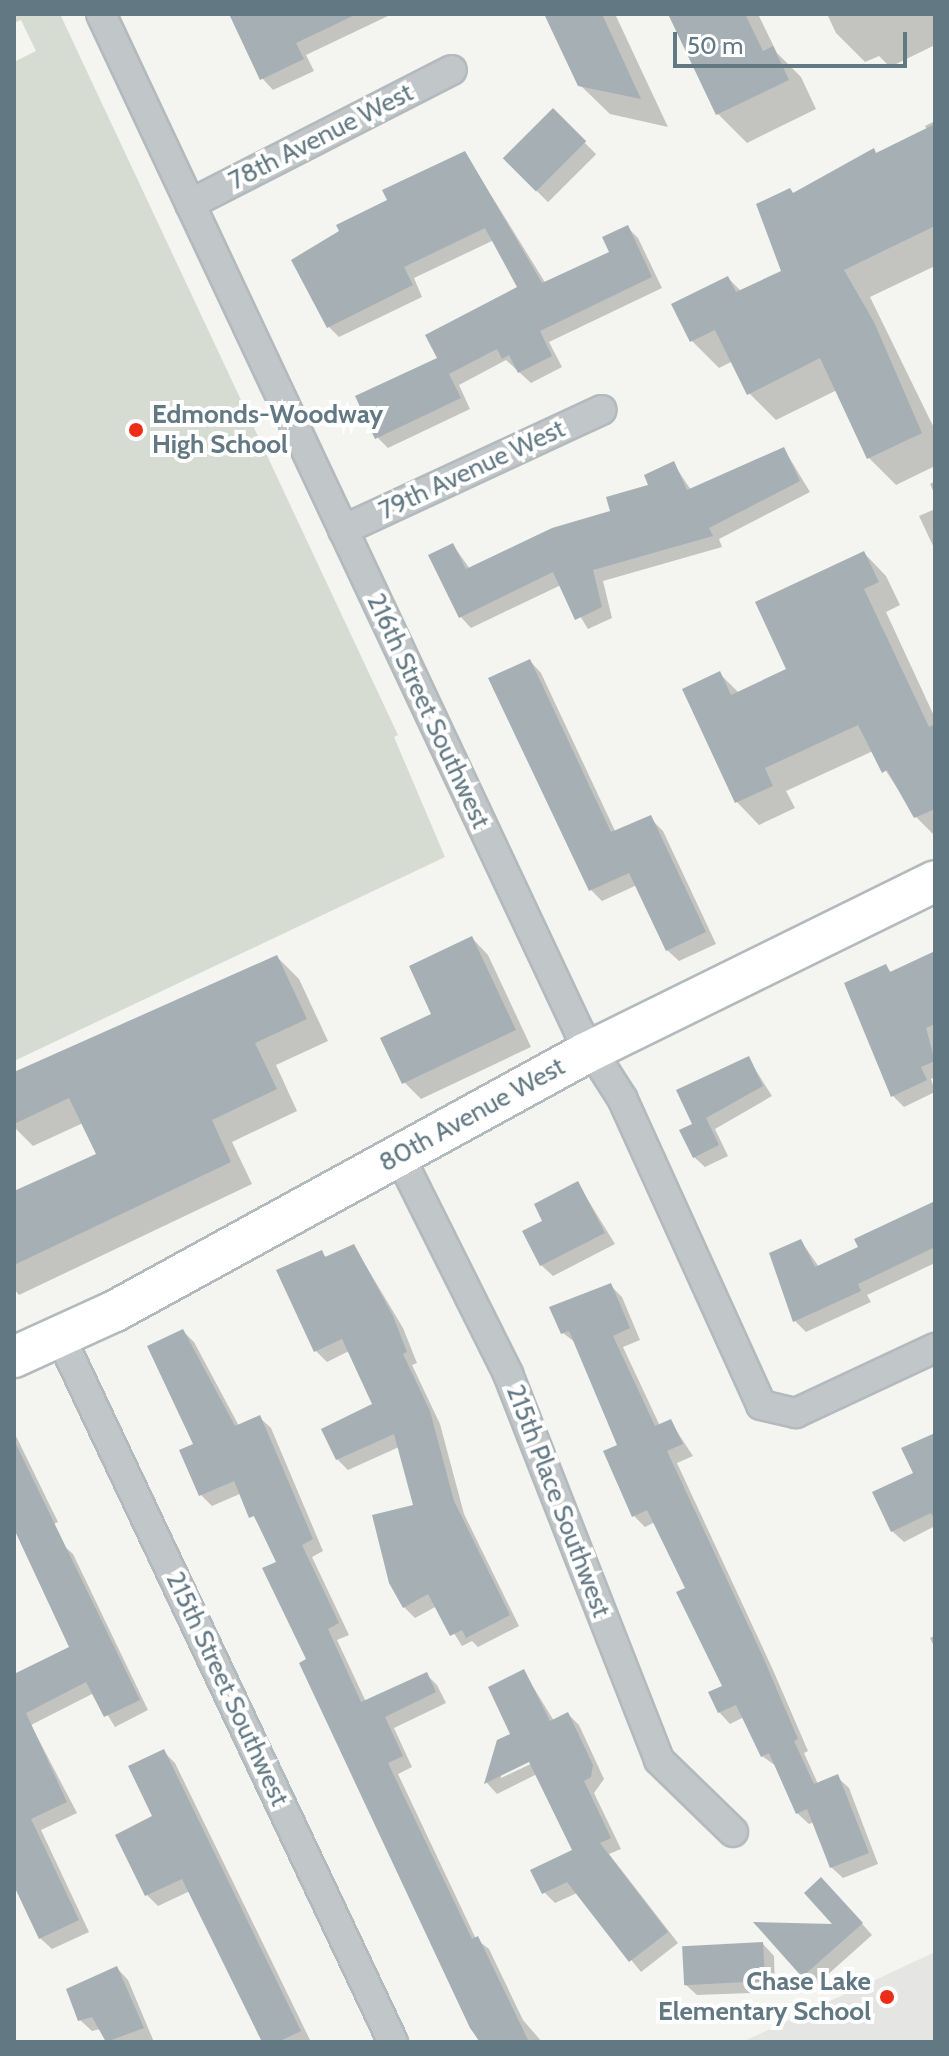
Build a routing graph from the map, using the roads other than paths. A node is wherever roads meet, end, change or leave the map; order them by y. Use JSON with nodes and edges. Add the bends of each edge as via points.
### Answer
{"nodes":[{"id":1,"x":101,"y":14,"type":"edge"},
{"id":2,"x":452,"y":70,"type":"dead end"},
{"id":3,"x":190,"y":204,"type":"junction"},
{"id":4,"x":602,"y":410,"type":"dead end"},
{"id":5,"x":343,"y":530,"type":"junction"},
{"id":6,"x":935,"y":881,"type":"edge"},
{"id":7,"x":592,"y":1050,"type":"junction"},
{"id":8,"x":399,"y":1155,"type":"junction"},
{"id":9,"x":60,"y":1336,"type":"junction"},
{"id":10,"x":935,"y":1348,"type":"edge"},
{"id":11,"x":14,"y":1357,"type":"edge"},
{"id":12,"x":733,"y":1832,"type":"dead end"},
{"id":13,"x":393,"y":2042,"type":"edge"}],
"edges":[{"from":1,"to":3,"type":"street","name":"216th Street Southwest"},
{"from":2,"to":3,"type":"street","name":"78th Avenue West"},
{"from":3,"to":5,"type":"street","name":"216th Street Southwest"},
{"from":4,"to":5,"type":"street","name":"79th Avenue West"},
{"from":5,"to":7,"type":"street","name":"216th Street Southwest"},
{"from":6,"to":7,"type":"street","name":"80th Avenue West"},
{"from":7,"to":8,"type":"street","name":"80th Avenue West"},
{"from":7,"to":10,"type":"street","name":"216th Street Southwest","via":[[622,1098],[761,1405],[796,1413]]},
{"from":8,"to":9,"type":"street","name":"80th Avenue West","via":[[128,1305]]},
{"from":8,"to":12,"type":"street","name":"215th Place Southwest","via":[[508,1374],[659,1760]]},
{"from":9,"to":11,"type":"street","name":"80th Avenue West"},
{"from":9,"to":13,"type":"street","name":"215th Street Southwest"}]}
